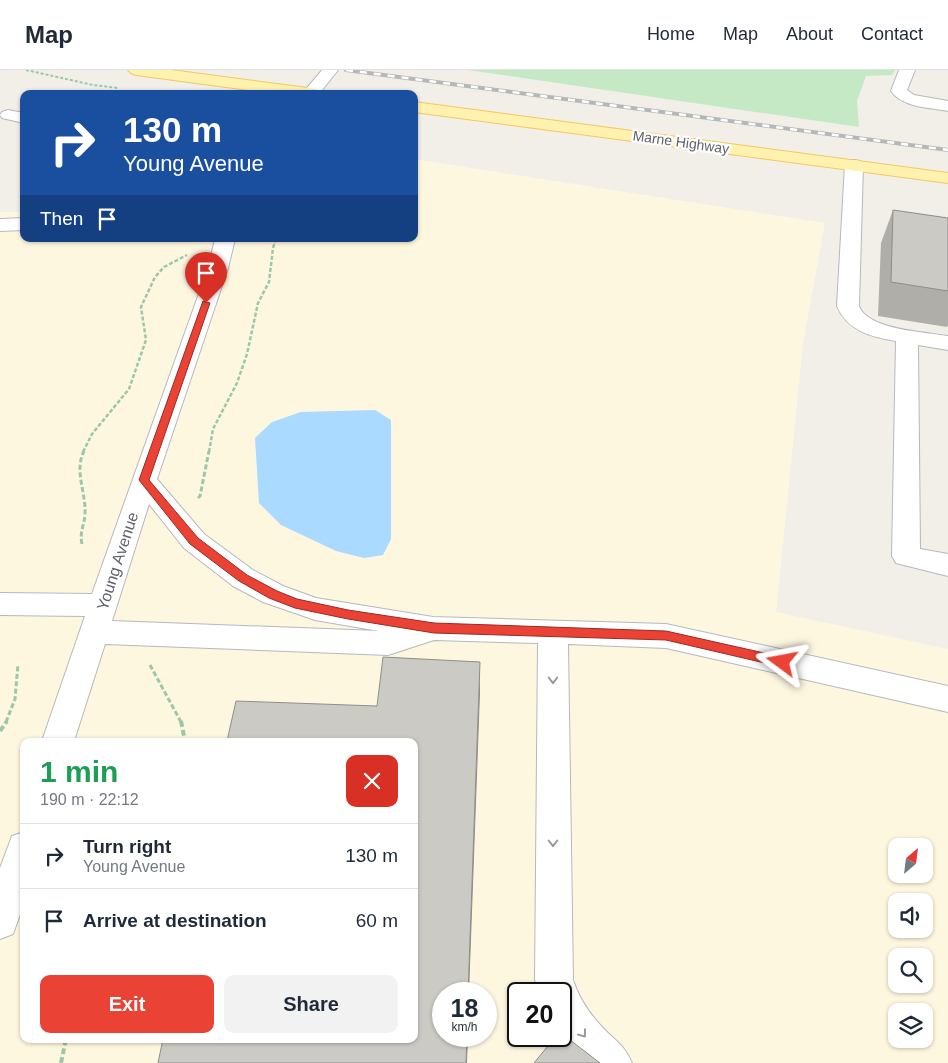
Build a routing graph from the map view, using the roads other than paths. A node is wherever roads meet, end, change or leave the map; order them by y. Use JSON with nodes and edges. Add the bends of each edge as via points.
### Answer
{"nodes":[{"id":1,"x":136,"y":70,"type":"edge"},
{"id":2,"x":330,"y":70,"type":"edge"},
{"id":3,"x":908,"y":70,"type":"edge"},
{"id":4,"x":288,"y":90,"type":"edge"},
{"id":5,"x":313,"y":90,"type":"edge"},
{"id":6,"x":948,"y":106,"type":"edge"},
{"id":7,"x":418,"y":108,"type":"edge"},
{"id":8,"x":854,"y":165,"type":"junction"},
{"id":9,"x":948,"y":178,"type":"edge"},
{"id":10,"x":20,"y":224,"type":"edge"},
{"id":11,"x":0,"y":225,"type":"edge"},
{"id":12,"x":224,"y":242,"type":"edge"},
{"id":13,"x":907,"y":336,"type":"junction"},
{"id":14,"x":948,"y":343,"type":"edge"},
{"id":15,"x":144,"y":480,"type":"junction"},
{"id":16,"x":948,"y":565,"type":"edge"},
{"id":17,"x":0,"y":604,"type":"edge"},
{"id":18,"x":103,"y":605,"type":"junction"},
{"id":19,"x":434,"y":628,"type":"junction"},
{"id":20,"x":94,"y":632,"type":"junction"},
{"id":21,"x":553,"y":632,"type":"junction"},
{"id":22,"x":948,"y":699,"type":"edge"},
{"id":23,"x":59,"y":738,"type":"edge"},
{"id":24,"x":20,"y":860,"type":"edge"},
{"id":25,"x":0,"y":921,"type":"edge"},
{"id":26,"x":555,"y":982,"type":"edge"},
{"id":27,"x":572,"y":1020,"type":"edge"},
{"id":28,"x":612,"y":1063,"type":"edge"}],
"edges":[{"from":1,"to":4,"type":"main road"},
{"from":2,"to":5,"type":"street"},
{"from":3,"to":6,"type":"street","via":[[899,91],[909,99]]},
{"from":7,"to":8,"type":"main road","name":"Marne Highway"},
{"from":8,"to":9,"type":"main road","name":"Marne Highway"},
{"from":8,"to":13,"type":"street","via":[[848,306],[852,316],[878,331]]},
{"from":10,"to":11,"type":"street"},
{"from":12,"to":15,"type":"street","name":"Young Avenue"},
{"from":13,"to":14,"type":"street"},
{"from":13,"to":16,"type":"street","via":[[906,556]]},
{"from":15,"to":18,"type":"street","name":"Young Avenue"},
{"from":15,"to":19,"type":"street","via":[[194,541],[243,578],[273,594],[315,608]]},
{"from":17,"to":18,"type":"street"},
{"from":18,"to":20,"type":"street","name":"Young Avenue"},
{"from":19,"to":20,"type":"street","via":[[388,643]]},
{"from":19,"to":21,"type":"street"},
{"from":20,"to":23,"type":"street","name":"Young Avenue"},
{"from":21,"to":22,"type":"street","via":[[666,636]]},
{"from":21,"to":26,"type":"street","one_way":true},
{"from":24,"to":25,"type":"street"},
{"from":27,"to":28,"type":"street","one_way":true,"via":[[593,1047]]}]}
